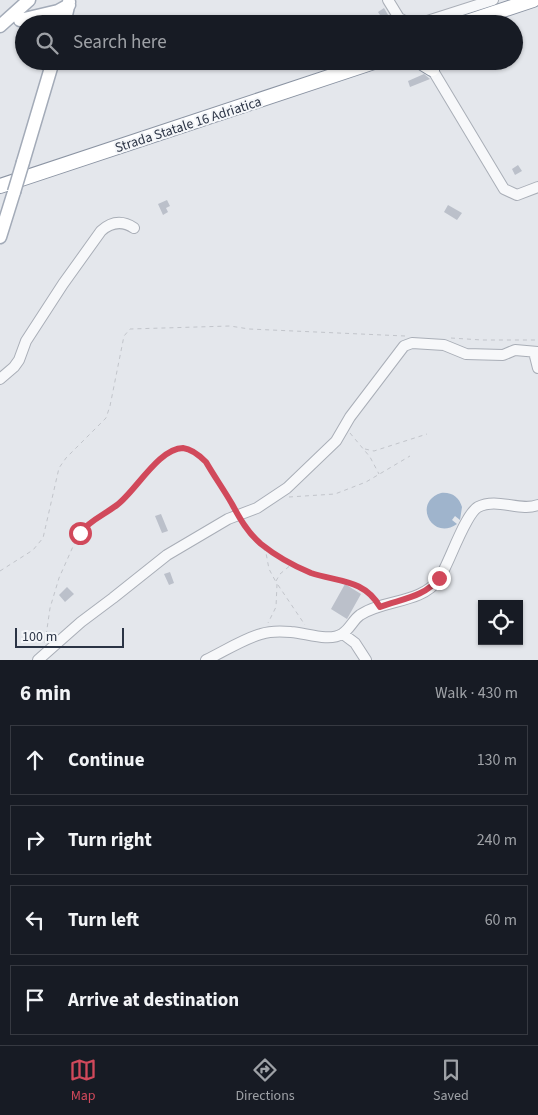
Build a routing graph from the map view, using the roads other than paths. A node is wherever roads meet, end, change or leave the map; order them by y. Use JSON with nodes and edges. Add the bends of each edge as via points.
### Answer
{"nodes":[{"id":1,"x":29,"y":0,"type":"edge"},
{"id":2,"x":34,"y":0,"type":"edge"},
{"id":3,"x":388,"y":0,"type":"edge"},
{"id":4,"x":493,"y":0,"type":"edge"},
{"id":5,"x":533,"y":0,"type":"edge"},
{"id":6,"x":65,"y":2,"type":"edge"},
{"id":7,"x":538,"y":8,"type":"edge"},
{"id":8,"x":45,"y":15,"type":"edge"},
{"id":9,"x":64,"y":15,"type":"edge"},
{"id":10,"x":397,"y":15,"type":"edge"},
{"id":11,"x":446,"y":15,"type":"edge"},
{"id":12,"x":488,"y":15,"type":"edge"},
{"id":13,"x":517,"y":15,"type":"edge"},
{"id":14,"x":15,"y":23,"type":"edge"},
{"id":15,"x":0,"y":26,"type":"edge"},
{"id":16,"x":50,"y":70,"type":"edge"},
{"id":17,"x":321,"y":70,"type":"edge"},
{"id":18,"x":350,"y":70,"type":"edge"},
{"id":19,"x":436,"y":70,"type":"edge"},
{"id":20,"x":0,"y":176,"type":"edge"},
{"id":21,"x":0,"y":186,"type":"edge"},
{"id":22,"x":538,"y":187,"type":"edge"},
{"id":23,"x":134,"y":228,"type":"dead end"},
{"id":24,"x":0,"y":237,"type":"edge"},
{"id":25,"x":536,"y":352,"type":"edge"},
{"id":26,"x":538,"y":368,"type":"edge"},
{"id":27,"x":0,"y":379,"type":"edge"},
{"id":28,"x":538,"y":505,"type":"edge"},
{"id":29,"x":343,"y":634,"type":"junction"},
{"id":30,"x":43,"y":658,"type":"edge"},
{"id":31,"x":206,"y":660,"type":"edge"},
{"id":32,"x":366,"y":660,"type":"edge"}],
"edges":[{"from":1,"to":2,"type":"main road"},
{"from":1,"to":15,"type":"main road"},
{"from":3,"to":10,"type":"street"},
{"from":4,"to":11,"type":"street"},
{"from":5,"to":12,"type":"highway"},
{"from":6,"to":8,"type":"main road","via":[[58,11]]},
{"from":6,"to":9,"type":"main road"},
{"from":7,"to":13,"type":"highway"},
{"from":14,"to":15,"type":"main road"},
{"from":16,"to":24,"type":"main road","bridge":true},
{"from":17,"to":20,"type":"highway","name":"Strada Statale 16 Adriatica"},
{"from":18,"to":21,"type":"highway","name":"Strada Statale 16 Adriatica"},
{"from":19,"to":22,"type":"street","via":[[504,190],[517,195]]},
{"from":23,"to":27,"type":"street","via":[[117,223],[101,231],[26,341],[19,360]]},
{"from":25,"to":26,"type":"street"},
{"from":25,"to":30,"type":"street","via":[[514,350],[504,355],[466,354],[444,345],[412,343],[404,346],[329,449],[287,488],[257,508],[228,519],[167,555],[82,622]]},
{"from":28,"to":29,"type":"street","via":[[486,504],[476,508],[433,586],[406,600],[360,615]]},
{"from":29,"to":31,"type":"street","via":[[329,639],[291,632],[259,634]]},
{"from":29,"to":32,"type":"street","via":[[355,643]]}]}
